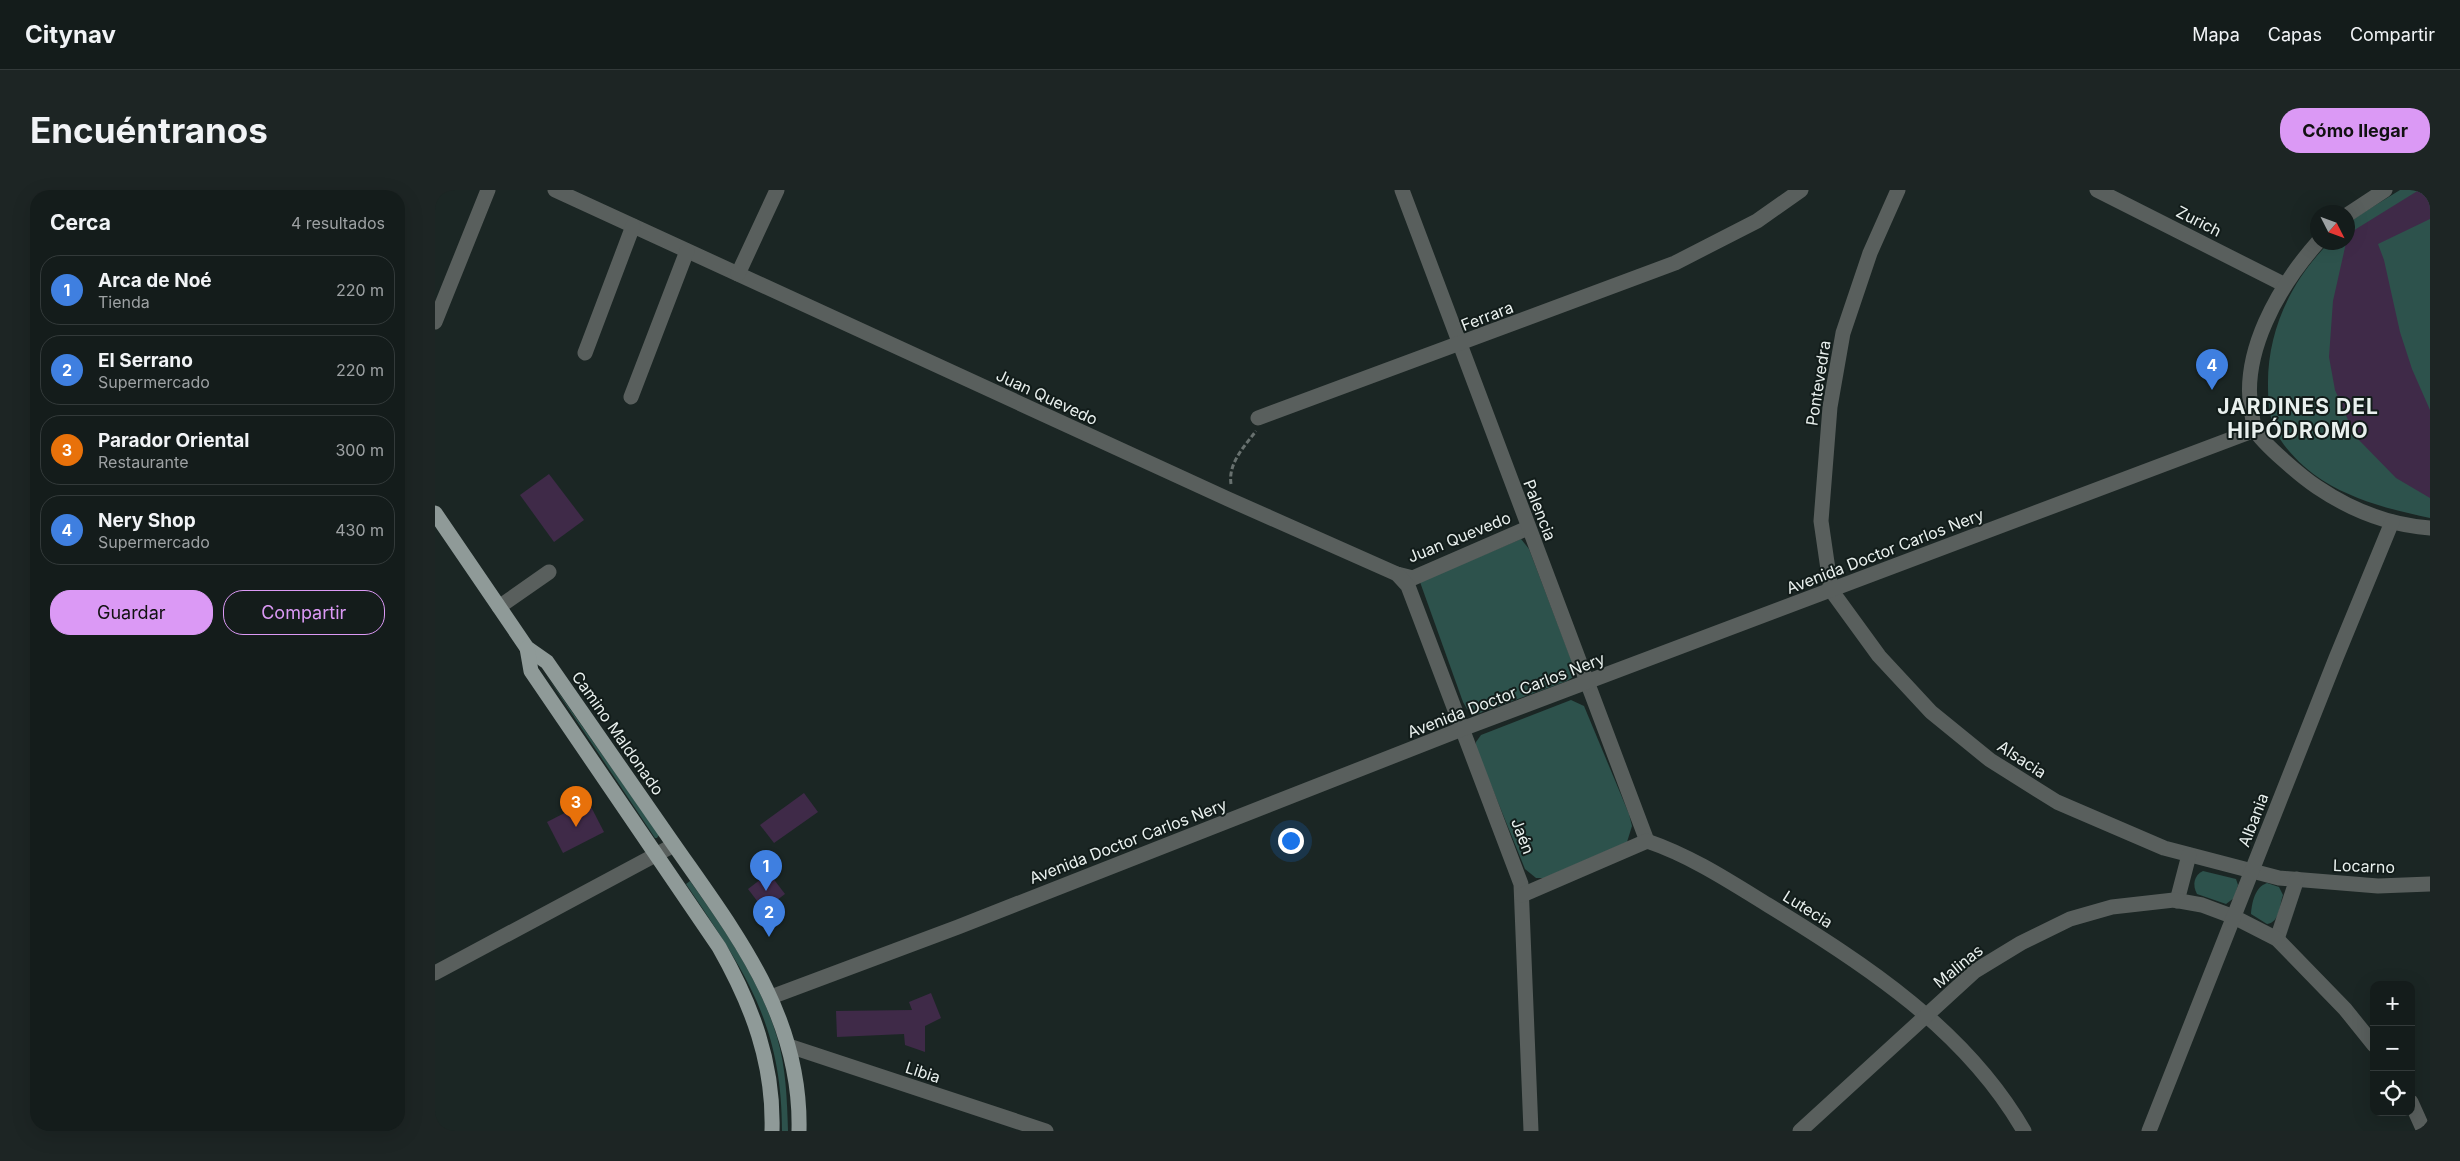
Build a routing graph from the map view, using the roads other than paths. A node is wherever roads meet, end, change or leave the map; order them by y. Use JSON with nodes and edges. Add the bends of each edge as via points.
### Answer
{"nodes":[{"id":1,"x":488,"y":190,"type":"edge"},
{"id":2,"x":555,"y":190,"type":"edge"},
{"id":3,"x":777,"y":190,"type":"edge"},
{"id":4,"x":1402,"y":190,"type":"edge"},
{"id":5,"x":1801,"y":190,"type":"edge"},
{"id":6,"x":1898,"y":190,"type":"edge"},
{"id":7,"x":2097,"y":190,"type":"edge"},
{"id":8,"x":2385,"y":190,"type":"edge"},
{"id":9,"x":2355,"y":210,"type":"edge"},
{"id":10,"x":633,"y":226,"type":"junction"},
{"id":11,"x":2312,"y":250,"type":"edge"},
{"id":12,"x":687,"y":251,"type":"junction"},
{"id":13,"x":738,"y":274,"type":"junction"},
{"id":14,"x":2285,"y":285,"type":"junction"},
{"id":15,"x":435,"y":322,"type":"edge"},
{"id":16,"x":1459,"y":345,"type":"junction"},
{"id":17,"x":585,"y":353,"type":"dead end"},
{"id":18,"x":631,"y":397,"type":"dead end"},
{"id":19,"x":1258,"y":418,"type":"road end"},
{"id":20,"x":2255,"y":430,"type":"junction"},
{"id":21,"x":435,"y":513,"type":"edge"},
{"id":22,"x":2392,"y":522,"type":"junction"},
{"id":23,"x":1528,"y":528,"type":"junction"},
{"id":24,"x":2430,"y":528,"type":"edge"},
{"id":25,"x":549,"y":572,"type":"dead end"},
{"id":26,"x":1397,"y":574,"type":"junction"},
{"id":27,"x":1831,"y":590,"type":"junction"},
{"id":28,"x":499,"y":607,"type":"junction"},
{"id":29,"x":527,"y":648,"type":"junction"},
{"id":30,"x":1587,"y":682,"type":"junction"},
{"id":31,"x":1462,"y":729,"type":"junction"},
{"id":32,"x":1647,"y":841,"type":"junction"},
{"id":33,"x":674,"y":845,"type":"junction"},
{"id":34,"x":657,"y":855,"type":"junction"},
{"id":35,"x":2189,"y":855,"type":"junction"},
{"id":36,"x":2252,"y":871,"type":"junction"},
{"id":37,"x":2297,"y":879,"type":"junction"},
{"id":38,"x":2430,"y":884,"type":"edge"},
{"id":39,"x":1521,"y":895,"type":"junction"},
{"id":40,"x":2177,"y":900,"type":"junction"},
{"id":41,"x":2233,"y":917,"type":"junction"},
{"id":42,"x":2277,"y":939,"type":"junction"},
{"id":43,"x":435,"y":972,"type":"edge"},
{"id":44,"x":771,"y":997,"type":"junction"},
{"id":45,"x":1928,"y":1015,"type":"junction"},
{"id":46,"x":2370,"y":1039,"type":"edge"},
{"id":47,"x":789,"y":1046,"type":"junction"},
{"id":48,"x":2415,"y":1111,"type":"edge"},
{"id":49,"x":772,"y":1131,"type":"edge"},
{"id":50,"x":799,"y":1131,"type":"edge"},
{"id":51,"x":1046,"y":1131,"type":"edge"},
{"id":52,"x":1531,"y":1131,"type":"edge"},
{"id":53,"x":1800,"y":1131,"type":"edge"},
{"id":54,"x":2025,"y":1131,"type":"edge"},
{"id":55,"x":2149,"y":1131,"type":"edge"},
{"id":56,"x":2424,"y":1131,"type":"edge"}],
"edges":[{"from":1,"to":15,"type":"street"},
{"from":2,"to":10,"type":"street","name":"Juan Quevedo"},
{"from":3,"to":13,"type":"street"},
{"from":4,"to":16,"type":"street","name":"Palencia"},
{"from":5,"to":16,"type":"street","name":"Ferrara","via":[[1757,221],[1675,263]]},
{"from":6,"to":27,"type":"street","name":"Pontevedra","via":[[1852,301],[1830,407],[1821,521]]},
{"from":7,"to":14,"type":"street","name":"Zurich"},
{"from":8,"to":9,"type":"street"},
{"from":10,"to":12,"type":"street","name":"Juan Quevedo"},
{"from":10,"to":17,"type":"street"},
{"from":11,"to":14,"type":"street"},
{"from":12,"to":13,"type":"street","name":"Juan Quevedo"},
{"from":12,"to":18,"type":"street"},
{"from":13,"to":26,"type":"street","name":"Juan Quevedo"},
{"from":14,"to":20,"type":"street","via":[[2264,327],[2252,366],[2249,402]]},
{"from":16,"to":19,"type":"street","name":"Ferrara"},
{"from":16,"to":23,"type":"street","name":"Palencia"},
{"from":20,"to":22,"type":"street","via":[[2289,466],[2341,503]]},
{"from":20,"to":27,"type":"street","name":"Avenida Doctor Carlos Nery"},
{"from":21,"to":28,"type":"main road","name":"Camino Maldonado"},
{"from":22,"to":24,"type":"street"},
{"from":22,"to":36,"type":"street","name":"Albania"},
{"from":23,"to":26,"type":"street","name":"Juan Quevedo","via":[[1413,578]]},
{"from":23,"to":30,"type":"street","name":"Palencia"},
{"from":25,"to":28,"type":"street"},
{"from":26,"to":31,"type":"street","name":"Jaén","via":[[1408,586]]},
{"from":27,"to":30,"type":"street","name":"Avenida Doctor Carlos Nery"},
{"from":27,"to":35,"type":"street","name":"Alsacia","via":[[1879,656],[1931,712],[1990,760],[2084,815]]},
{"from":28,"to":29,"type":"main road","name":"Camino Maldonado"},
{"from":29,"to":33,"type":"main road","name":"Camino Maldonado","via":[[547,662]]},
{"from":29,"to":34,"type":"main road","name":"Camino Maldonado","via":[[531,671]]},
{"from":30,"to":31,"type":"street","name":"Avenida Doctor Carlos Nery"},
{"from":30,"to":32,"type":"street","name":"Palencia"},
{"from":31,"to":39,"type":"street","name":"Jaén","via":[[1516,867]]},
{"from":31,"to":44,"type":"street","name":"Avenida Doctor Carlos Nery"},
{"from":32,"to":39,"type":"street"},
{"from":32,"to":45,"type":"street","name":"Lutecia","via":[[1691,859],[1816,934]]},
{"from":33,"to":34,"type":"street"},
{"from":33,"to":44,"type":"main road","name":"Camino Maldonado","via":[[738,938]]},
{"from":34,"to":43,"type":"street"},
{"from":34,"to":49,"type":"main road","name":"Camino Maldonado","via":[[737,977],[760,1033],[768,1068]]},
{"from":35,"to":36,"type":"street","name":"Alsacia"},
{"from":35,"to":40,"type":"street"},
{"from":36,"to":37,"type":"street","name":"Locarno"},
{"from":36,"to":41,"type":"street","name":"Albania"},
{"from":37,"to":38,"type":"street","name":"Locarno","via":[[2378,886]]},
{"from":37,"to":42,"type":"street"},
{"from":39,"to":52,"type":"street","name":"Jaén"},
{"from":40,"to":41,"type":"street","name":"Malinas","via":[[2203,905]]},
{"from":40,"to":45,"type":"street","name":"Malinas","via":[[2112,907],[2070,919],[2021,942],[1975,971]]},
{"from":41,"to":42,"type":"street"},
{"from":41,"to":55,"type":"street","name":"Albania"},
{"from":42,"to":46,"type":"street"},
{"from":44,"to":47,"type":"main road","name":"Camino Maldonado"},
{"from":45,"to":53,"type":"street","name":"Malinas"},
{"from":45,"to":54,"type":"street","name":"Lutecia","via":[[1957,1042],[2009,1104]]},
{"from":47,"to":50,"type":"main road","name":"Camino Maldonado","via":[[798,1092]]},
{"from":47,"to":51,"type":"street","name":"Libia"},
{"from":48,"to":56,"type":"street"}]}
